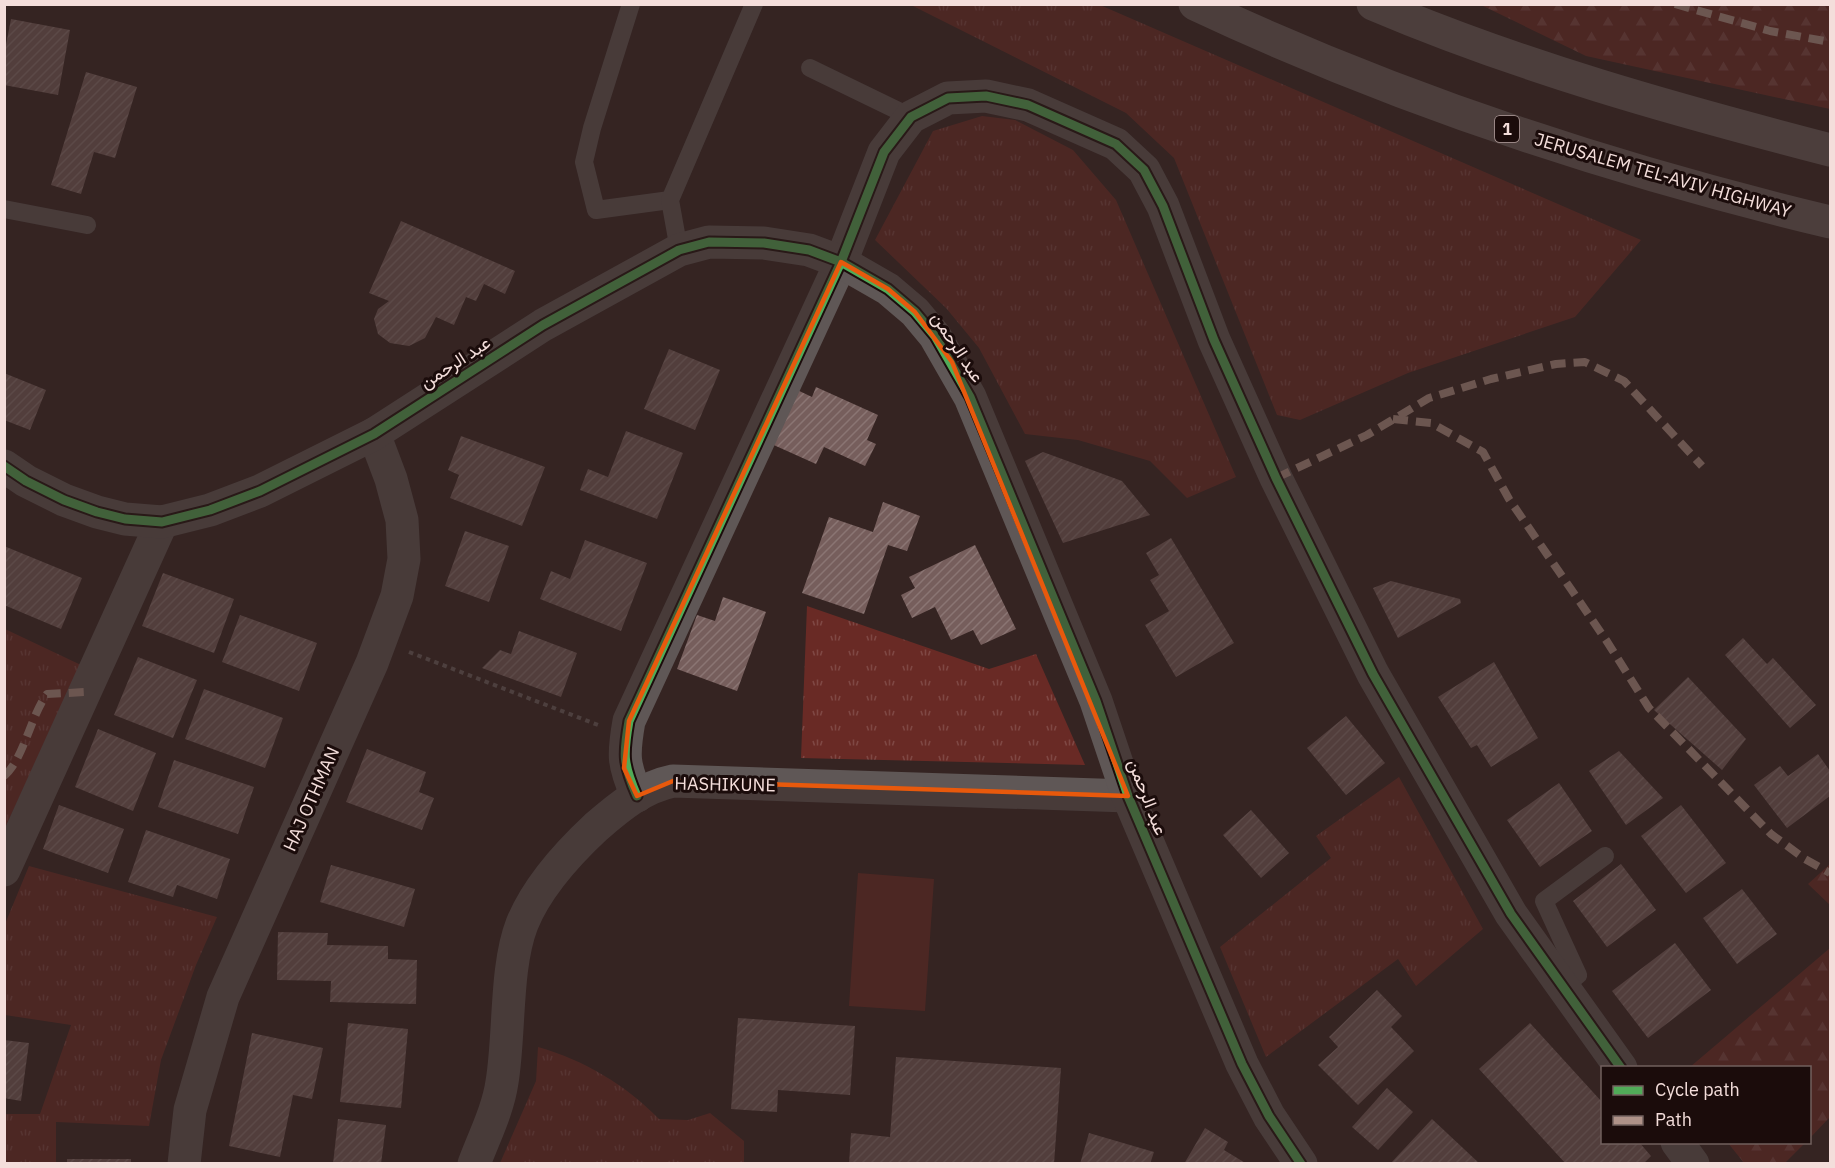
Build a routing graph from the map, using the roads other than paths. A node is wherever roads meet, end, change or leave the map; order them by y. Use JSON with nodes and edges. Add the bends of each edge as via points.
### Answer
{"nodes":[{"id":1,"x":631,"y":4,"type":"edge"},
{"id":2,"x":754,"y":4,"type":"edge"},
{"id":3,"x":1195,"y":4,"type":"edge"},
{"id":4,"x":1373,"y":4,"type":"edge"},
{"id":5,"x":810,"y":68,"type":"dead end"},
{"id":6,"x":911,"y":117,"type":"junction"},
{"id":7,"x":1830,"y":150,"type":"edge"},
{"id":8,"x":670,"y":200,"type":"junction"},
{"id":9,"x":4,"y":209,"type":"edge"},
{"id":10,"x":1830,"y":222,"type":"edge"},
{"id":11,"x":87,"y":225,"type":"dead end"},
{"id":12,"x":679,"y":250,"type":"junction"},
{"id":13,"x":841,"y":262,"type":"junction"},
{"id":14,"x":374,"y":434,"type":"junction"},
{"id":15,"x":4,"y":466,"type":"edge"},
{"id":16,"x":162,"y":522,"type":"junction"},
{"id":17,"x":637,"y":796,"type":"junction"},
{"id":18,"x":1128,"y":796,"type":"junction"},
{"id":19,"x":1605,"y":856,"type":"dead end"},
{"id":20,"x":4,"y":870,"type":"edge"},
{"id":21,"x":1564,"y":987,"type":"junction"},
{"id":22,"x":1620,"y":1066,"type":"edge"},
{"id":23,"x":1678,"y":1144,"type":"edge"},
{"id":24,"x":184,"y":1164,"type":"edge"},
{"id":25,"x":474,"y":1164,"type":"edge"},
{"id":26,"x":1301,"y":1164,"type":"edge"},
{"id":27,"x":1693,"y":1164,"type":"edge"}],
"edges":[{"from":1,"to":8,"type":"lane","via":[[584,162],[596,210]]},
{"from":2,"to":8,"type":"lane"},
{"from":3,"to":10,"type":"highway","name":"JERUSALEM TEL-AVIV HIGHWAY","number":"1","via":[[1362,75],[1518,133],[1674,182]]},
{"from":4,"to":7,"type":"highway","via":[[1574,77],[1693,115]]},
{"from":5,"to":6,"type":"lane"},
{"from":6,"to":13,"type":"street","via":[[884,152]]},
{"from":6,"to":21,"type":"street","via":[[948,98],[986,96],[1028,105],[1116,144],[1144,170],[1163,206],[1214,340],[1272,468],[1373,674],[1511,914]]},
{"from":8,"to":12,"type":"lane"},
{"from":9,"to":11,"type":"lane"},
{"from":12,"to":13,"type":"street","name":"عبد الرحمن","via":[[710,242],[764,243],[809,250]]},
{"from":12,"to":14,"type":"street","name":"عبد الرحمن","via":[[543,325]]},
{"from":13,"to":17,"type":"street","via":[[629,721],[624,768]]},
{"from":13,"to":18,"type":"street","name":"عبد الرحمن","via":[[888,289],[915,312],[952,362],[1096,701]]},
{"from":14,"to":16,"type":"street","name":"عبد الرحمن","via":[[260,491],[210,510]]},
{"from":14,"to":24,"type":"street","name":"HAJ OTHMAN","via":[[402,520],[404,559],[397,596],[223,997],[190,1110]]},
{"from":15,"to":16,"type":"street","name":"عبد الرحمن","via":[[26,481],[86,508],[125,519]]},
{"from":16,"to":20,"type":"street"},
{"from":17,"to":18,"type":"street","name":"HASHIKUNE","via":[[654,785],[673,781]]},
{"from":17,"to":25,"type":"street","name":"HASHIKUNE","via":[[614,811],[570,852],[522,924],[514,956],[502,1084]]},
{"from":18,"to":26,"type":"street","name":"عبد الرحمن","via":[[1242,1064],[1269,1116]]},
{"from":19,"to":21,"type":"lane","via":[[1544,901],[1578,975]]},
{"from":21,"to":22,"type":"street"},
{"from":23,"to":27,"type":"street"}]}
